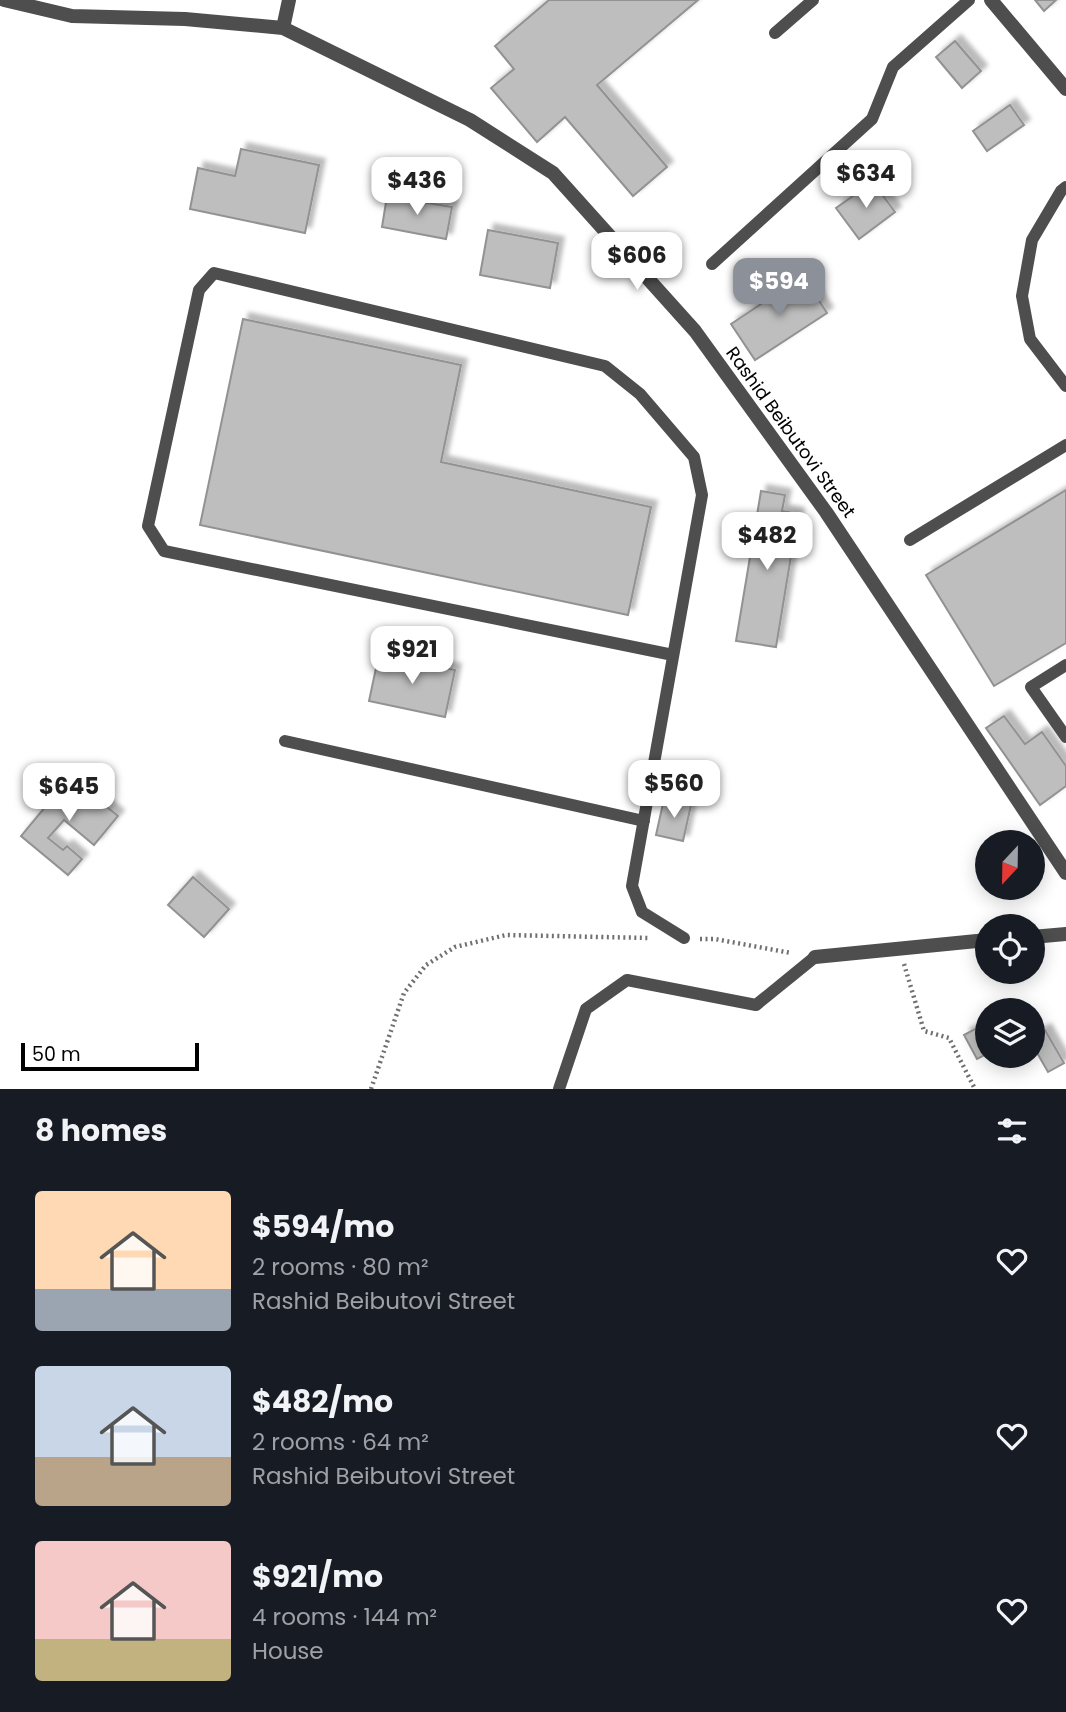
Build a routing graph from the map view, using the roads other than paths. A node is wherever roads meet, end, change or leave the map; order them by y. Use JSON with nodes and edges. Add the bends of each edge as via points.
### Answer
{"nodes":[{"id":1,"x":4,"y":0,"type":"edge"},
{"id":2,"x":289,"y":0,"type":"edge"},
{"id":3,"x":813,"y":0,"type":"edge"},
{"id":4,"x":968,"y":0,"type":"edge"},
{"id":5,"x":991,"y":0,"type":"edge"},
{"id":6,"x":283,"y":28,"type":"junction"},
{"id":7,"x":775,"y":33,"type":"dead end"},
{"id":8,"x":1066,"y":89,"type":"edge"},
{"id":9,"x":1066,"y":187,"type":"edge"},
{"id":10,"x":712,"y":264,"type":"dead end"},
{"id":11,"x":1066,"y":386,"type":"edge"},
{"id":12,"x":1066,"y":445,"type":"edge"},
{"id":13,"x":910,"y":540,"type":"dead end"},
{"id":14,"x":673,"y":655,"type":"junction"},
{"id":15,"x":1066,"y":665,"type":"edge"},
{"id":16,"x":1066,"y":737,"type":"edge"},
{"id":17,"x":285,"y":741,"type":"dead end"},
{"id":18,"x":644,"y":821,"type":"junction"},
{"id":19,"x":1066,"y":873,"type":"edge"},
{"id":20,"x":1066,"y":934,"type":"edge"},
{"id":21,"x":1045,"y":936,"type":"edge"},
{"id":22,"x":684,"y":938,"type":"road end"},
{"id":23,"x":975,"y":941,"type":"edge"},
{"id":24,"x":815,"y":957,"type":"joint"},
{"id":25,"x":559,"y":1089,"type":"edge"}],
"edges":[{"from":1,"to":6,"type":"street","name":"Rashid Beibutovi Street","via":[[72,16]]},
{"from":2,"to":6,"type":"street"},
{"from":3,"to":7,"type":"lane"},
{"from":4,"to":10,"type":"lane","via":[[893,67],[872,119]]},
{"from":5,"to":8,"type":"street"},
{"from":6,"to":19,"type":"street","name":"Rashid Beibutovi Street","via":[[470,120],[553,173],[704,343],[826,512]]},
{"from":9,"to":11,"type":"lane","via":[[1032,240],[1022,296],[1030,339]]},
{"from":12,"to":13,"type":"lane"},
{"from":14,"to":14,"type":"lane","via":[[702,495],[694,457],[640,394],[605,366],[214,273],[199,289],[148,526],[164,551]]},
{"from":14,"to":18,"type":"lane"},
{"from":15,"to":16,"type":"lane","via":[[1031,687]]},
{"from":17,"to":18,"type":"lane"},
{"from":18,"to":22,"type":"lane","via":[[632,886],[642,912]]},
{"from":20,"to":21,"type":"street"},
{"from":23,"to":24,"type":"street"},
{"from":24,"to":25,"type":"lane","via":[[756,1005],[627,980],[586,1009]]}]}
